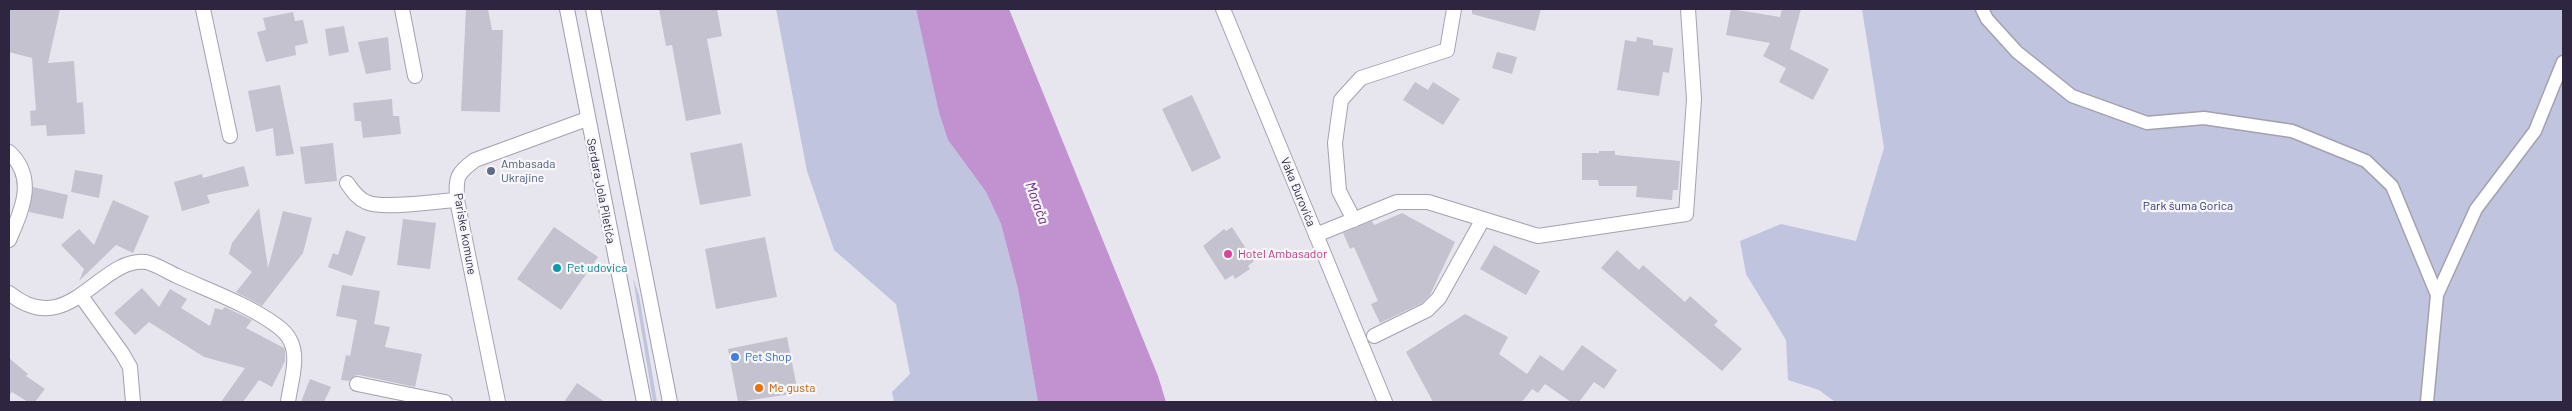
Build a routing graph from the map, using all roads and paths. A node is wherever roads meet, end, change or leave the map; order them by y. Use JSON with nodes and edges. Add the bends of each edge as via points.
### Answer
{"nodes":[{"id":1,"x":203,"y":9,"type":"edge"},
{"id":2,"x":402,"y":9,"type":"edge"},
{"id":3,"x":567,"y":9,"type":"edge"},
{"id":4,"x":593,"y":9,"type":"edge"},
{"id":5,"x":1223,"y":9,"type":"edge"},
{"id":6,"x":1454,"y":9,"type":"edge"},
{"id":7,"x":1688,"y":9,"type":"edge"},
{"id":8,"x":1982,"y":9,"type":"edge"},
{"id":9,"x":2563,"y":62,"type":"edge"},
{"id":10,"x":415,"y":76,"type":"dead end"},
{"id":11,"x":587,"y":120,"type":"junction"},
{"id":12,"x":230,"y":136,"type":"dead end"},
{"id":13,"x":9,"y":152,"type":"edge"},
{"id":14,"x":347,"y":183,"type":"dead end"},
{"id":15,"x":457,"y":200,"type":"junction"},
{"id":16,"x":1483,"y":219,"type":"junction"},
{"id":17,"x":1354,"y":220,"type":"junction"},
{"id":18,"x":1316,"y":235,"type":"junction"},
{"id":19,"x":9,"y":240,"type":"edge"},
{"id":20,"x":9,"y":293,"type":"edge"},
{"id":21,"x":81,"y":296,"type":"junction"},
{"id":22,"x":2437,"y":296,"type":"junction"},
{"id":23,"x":1374,"y":336,"type":"dead end"},
{"id":24,"x":357,"y":384,"type":"dead end"},
{"id":25,"x":133,"y":402,"type":"edge"},
{"id":26,"x":288,"y":402,"type":"edge"},
{"id":27,"x":444,"y":402,"type":"edge"},
{"id":28,"x":498,"y":402,"type":"edge"},
{"id":29,"x":644,"y":402,"type":"edge"},
{"id":30,"x":670,"y":402,"type":"edge"},
{"id":31,"x":1385,"y":402,"type":"edge"},
{"id":32,"x":2427,"y":402,"type":"edge"}],
"edges":[{"from":1,"to":12,"type":"street"},
{"from":2,"to":10,"type":"street"},
{"from":3,"to":11,"type":"street","name":"Serdara Jola Piletića"},
{"from":4,"to":30,"type":"street"},
{"from":5,"to":18,"type":"street","name":"Vaka Đurovića"},
{"from":6,"to":17,"type":"street","via":[[1447,50],[1361,78],[1341,100],[1335,143],[1339,191]]},
{"from":7,"to":16,"type":"street","via":[[1694,99],[1686,214],[1538,236]]},
{"from":8,"to":22,"type":"street","via":[[2017,52],[2072,96],[2147,123],[2204,118],[2292,131],[2366,161],[2392,186]]},
{"from":9,"to":22,"type":"street","via":[[2535,131],[2476,209]]},
{"from":11,"to":15,"type":"street","name":"Pariske komune","via":[[475,160],[456,179]]},
{"from":11,"to":29,"type":"street","name":"Serdara Jola Piletića"},
{"from":13,"to":19,"type":"street","via":[[20,164],[26,184],[24,202]]},
{"from":14,"to":15,"type":"street","via":[[356,196],[368,204]]},
{"from":15,"to":28,"type":"street","name":"Pariske komune"},
{"from":16,"to":17,"type":"street","via":[[1428,202],[1397,202]]},
{"from":16,"to":23,"type":"street","via":[[1439,298],[1427,310]]},
{"from":17,"to":18,"type":"street"},
{"from":18,"to":31,"type":"street","name":"Vaka Đurovića"},
{"from":20,"to":21,"type":"street","via":[[20,303],[38,308],[51,307]]},
{"from":21,"to":25,"type":"street","via":[[130,367]]},
{"from":21,"to":26,"type":"street","via":[[112,273],[146,262],[239,304],[276,325],[292,342],[294,353]]},
{"from":22,"to":32,"type":"street"},
{"from":24,"to":27,"type":"street"}]}
